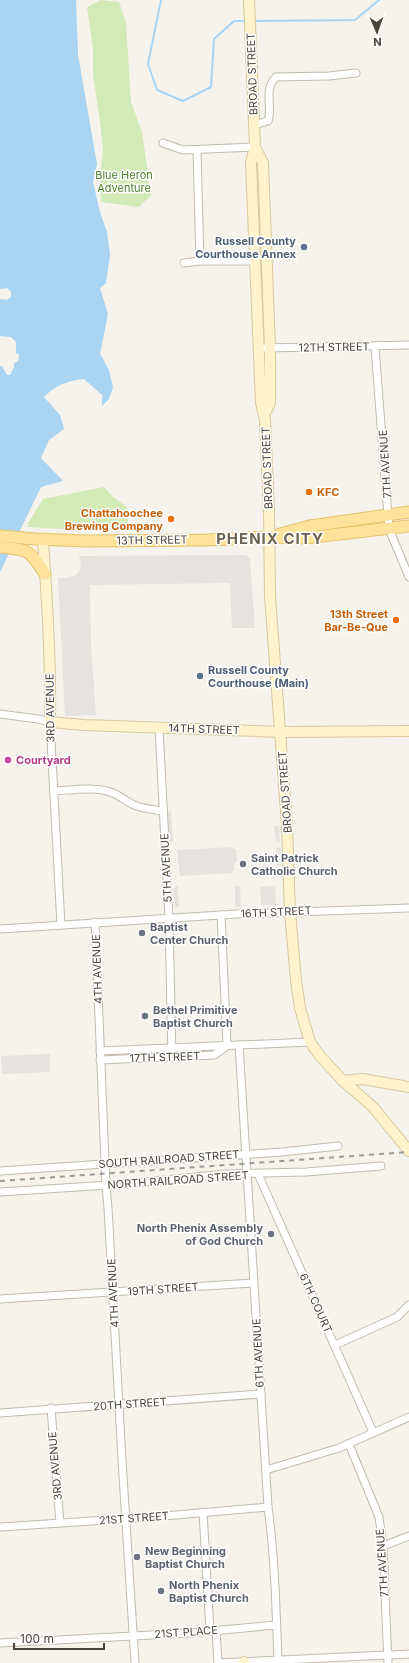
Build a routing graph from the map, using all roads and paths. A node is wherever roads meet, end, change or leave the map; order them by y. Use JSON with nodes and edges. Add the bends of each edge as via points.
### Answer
{"nodes":[{"id":1,"x":249,"y":0,"type":"edge"},
{"id":2,"x":356,"y":73,"type":"dead end"},
{"id":3,"x":254,"y":125,"type":"junction"},
{"id":4,"x":163,"y":143,"type":"dead end"},
{"id":5,"x":255,"y":147,"type":"junction"},
{"id":6,"x":197,"y":150,"type":"junction"},
{"id":7,"x":256,"y":260,"type":"junction"},
{"id":8,"x":200,"y":261,"type":"junction"},
{"id":9,"x":184,"y":262,"type":"dead end"},
{"id":10,"x":409,"y":346,"type":"edge"},
{"id":11,"x":375,"y":347,"type":"junction"},
{"id":12,"x":259,"y":348,"type":"junction"},
{"id":13,"x":270,"y":348,"type":"junction"},
{"id":14,"x":265,"y":413,"type":"junction"},
{"id":15,"x":409,"y":512,"type":"edge"},
{"id":16,"x":388,"y":514,"type":"junction"},
{"id":17,"x":409,"y":526,"type":"edge"},
{"id":18,"x":389,"y":528,"type":"junction"},
{"id":19,"x":0,"y":536,"type":"edge"},
{"id":20,"x":270,"y":537,"type":"junction"},
{"id":21,"x":39,"y":539,"type":"junction"},
{"id":22,"x":0,"y":547,"type":"edge"},
{"id":23,"x":45,"y":574,"type":"junction"},
{"id":24,"x":409,"y":577,"type":"edge"},
{"id":25,"x":0,"y":714,"type":"edge"},
{"id":26,"x":50,"y":722,"type":"junction"},
{"id":27,"x":160,"y":728,"type":"junction"},
{"id":28,"x":409,"y":731,"type":"edge"},
{"id":29,"x":281,"y":732,"type":"junction"},
{"id":30,"x":54,"y":791,"type":"junction"},
{"id":31,"x":163,"y":811,"type":"junction"},
{"id":32,"x":409,"y":908,"type":"edge"},
{"id":33,"x":290,"y":912,"type":"junction"},
{"id":34,"x":221,"y":915,"type":"junction"},
{"id":35,"x":169,"y":918,"type":"junction"},
{"id":36,"x":95,"y":922,"type":"junction"},
{"id":37,"x":61,"y":925,"type":"junction"},
{"id":38,"x":0,"y":929,"type":"edge"},
{"id":39,"x":310,"y":1042,"type":"junction"},
{"id":40,"x":239,"y":1045,"type":"junction"},
{"id":41,"x":227,"y":1046,"type":"junction"},
{"id":42,"x":172,"y":1047,"type":"junction"},
{"id":43,"x":100,"y":1051,"type":"junction"},
{"id":44,"x":172,"y":1057,"type":"junction"},
{"id":45,"x":100,"y":1060,"type":"junction"},
{"id":46,"x":343,"y":1081,"type":"junction"},
{"id":47,"x":409,"y":1087,"type":"edge"},
{"id":48,"x":338,"y":1146,"type":"dead end"},
{"id":49,"x":409,"y":1151,"type":"edge"},
{"id":50,"x":245,"y":1154,"type":"junction"},
{"id":51,"x":105,"y":1164,"type":"junction"},
{"id":52,"x":380,"y":1166,"type":"dead end"},
{"id":53,"x":0,"y":1171,"type":"edge"},
{"id":54,"x":246,"y":1174,"type":"junction"},
{"id":55,"x":258,"y":1174,"type":"junction"},
{"id":56,"x":106,"y":1185,"type":"junction"},
{"id":57,"x":0,"y":1192,"type":"edge"},
{"id":58,"x":253,"y":1283,"type":"junction"},
{"id":59,"x":112,"y":1292,"type":"junction"},
{"id":60,"x":0,"y":1299,"type":"edge"},
{"id":61,"x":409,"y":1305,"type":"edge"},
{"id":62,"x":335,"y":1345,"type":"junction"},
{"id":63,"x":261,"y":1394,"type":"junction"},
{"id":64,"x":119,"y":1404,"type":"junction"},
{"id":65,"x":51,"y":1408,"type":"junction"},
{"id":66,"x":0,"y":1413,"type":"edge"},
{"id":67,"x":409,"y":1417,"type":"edge"},
{"id":68,"x":373,"y":1432,"type":"junction"},
{"id":69,"x":349,"y":1444,"type":"junction"},
{"id":70,"x":266,"y":1470,"type":"junction"},
{"id":71,"x":268,"y":1507,"type":"junction"},
{"id":72,"x":203,"y":1512,"type":"junction"},
{"id":73,"x":125,"y":1519,"type":"junction"},
{"id":74,"x":60,"y":1523,"type":"junction"},
{"id":75,"x":0,"y":1527,"type":"edge"},
{"id":76,"x":409,"y":1536,"type":"edge"},
{"id":77,"x":383,"y":1546,"type":"junction"},
{"id":78,"x":276,"y":1625,"type":"junction"},
{"id":79,"x":213,"y":1631,"type":"junction"},
{"id":80,"x":133,"y":1636,"type":"junction"},
{"id":81,"x":0,"y":1643,"type":"edge"},
{"id":82,"x":409,"y":1654,"type":"edge"},
{"id":83,"x":387,"y":1659,"type":"edge"},
{"id":84,"x":278,"y":1661,"type":"junction"},
{"id":85,"x":135,"y":1663,"type":"edge"},
{"id":86,"x":244,"y":1663,"type":"edge"}],
"edges":[{"from":1,"to":3,"type":"main road","name":"BROAD STREET"},
{"from":2,"to":3,"type":"street","via":[[276,77],[271,82],[269,91],[271,114],[268,122]]},
{"from":3,"to":5,"type":"main road","name":"BROAD STREET"},
{"from":4,"to":6,"type":"street","via":[[183,150]]},
{"from":5,"to":6,"type":"street"},
{"from":5,"to":7,"type":"main road","name":"BROAD STREET","via":[[251,163]]},
{"from":5,"to":13,"type":"main road","name":"BROAD STREET","via":[[263,163]]},
{"from":6,"to":8,"type":"street"},
{"from":7,"to":8,"type":"street"},
{"from":7,"to":12,"type":"main road","name":"BROAD STREET"},
{"from":8,"to":9,"type":"street"},
{"from":10,"to":11,"type":"street","name":"12TH STREET"},
{"from":11,"to":13,"type":"street","name":"12TH STREET"},
{"from":11,"to":16,"type":"street","name":"7TH AVENUE"},
{"from":12,"to":13,"type":"street","name":"12TH STREET"},
{"from":12,"to":14,"type":"main road","name":"BROAD STREET","via":[[261,403]]},
{"from":13,"to":14,"type":"main road","name":"BROAD STREET","via":[[270,403]]},
{"from":14,"to":20,"type":"main road","name":"BROAD STREET"},
{"from":15,"to":16,"type":"main road","name":"13TH STREET"},
{"from":16,"to":18,"type":"street","name":"7TH AVENUE"},
{"from":16,"to":20,"type":"main road","name":"13TH STREET","via":[[310,526]]},
{"from":17,"to":18,"type":"main road","name":"13TH STREET"},
{"from":18,"to":20,"type":"main road","name":"13TH STREET","via":[[305,538]]},
{"from":18,"to":24,"type":"street","name":"7TH AVENUE"},
{"from":19,"to":21,"type":"main road","name":"13TH STREET"},
{"from":20,"to":21,"type":"main road","name":"13TH STREET","via":[[160,541]]},
{"from":20,"to":29,"type":"main road","name":"BROAD STREET","via":[[270,596]]},
{"from":21,"to":23,"type":"main road","name":"3RD AVENUE"},
{"from":22,"to":23,"type":"main road","via":[[24,550],[34,557]]},
{"from":23,"to":26,"type":"main road","name":"3RD AVENUE"},
{"from":25,"to":26,"type":"street","name":"14TH STREET"},
{"from":26,"to":27,"type":"main road","name":"14TH STREET"},
{"from":26,"to":30,"type":"street","name":"3RD AVENUE"},
{"from":27,"to":29,"type":"main road","name":"14TH STREET"},
{"from":27,"to":31,"type":"street","name":"5TH AVENUE"},
{"from":28,"to":29,"type":"main road","name":"14TH STREET"},
{"from":29,"to":33,"type":"main road","name":"BROAD STREET"},
{"from":30,"to":31,"type":"street","via":[[98,790],[113,793],[138,806]]},
{"from":30,"to":37,"type":"street","name":"3RD AVENUE"},
{"from":31,"to":35,"type":"street","name":"5TH AVENUE"},
{"from":32,"to":33,"type":"street","name":"16TH STREET"},
{"from":33,"to":34,"type":"street","name":"16TH STREET"},
{"from":33,"to":39,"type":"main road","name":"BROAD STREET","via":[[298,994]]},
{"from":34,"to":35,"type":"street","name":"16TH STREET"},
{"from":34,"to":41,"type":"street"},
{"from":35,"to":36,"type":"street","name":"16TH STREET"},
{"from":35,"to":42,"type":"street","name":"5TH AVENUE"},
{"from":36,"to":37,"type":"street","name":"16TH STREET"},
{"from":36,"to":43,"type":"street","name":"4TH AVENUE"},
{"from":37,"to":38,"type":"street","name":"16TH STREET"},
{"from":39,"to":40,"type":"street","name":"17TH STREET"},
{"from":39,"to":46,"type":"main road","name":"BROAD STREET"},
{"from":40,"to":41,"type":"street","name":"17TH STREET"},
{"from":40,"to":50,"type":"street","name":"6TH AVENUE"},
{"from":41,"to":42,"type":"street","name":"17TH STREET"},
{"from":41,"to":44,"type":"street","name":"17TH STREET","via":[[214,1055]]},
{"from":42,"to":43,"type":"street","name":"17TH STREET"},
{"from":42,"to":44,"type":"street","name":"5TH AVENUE"},
{"from":43,"to":45,"type":"street","name":"4TH AVENUE"},
{"from":44,"to":45,"type":"street","name":"17TH STREET"},
{"from":45,"to":51,"type":"street","name":"4TH AVENUE"},
{"from":46,"to":47,"type":"main road","via":[[363,1079]]},
{"from":46,"to":49,"type":"main road","name":"BROAD STREET","via":[[373,1107]]},
{"from":48,"to":50,"type":"street","name":"SOUTH RAILROAD STREET"},
{"from":50,"to":51,"type":"street","name":"SOUTH RAILROAD STREET"},
{"from":50,"to":54,"type":"street","name":"6TH AVENUE"},
{"from":51,"to":53,"type":"street","name":"SOUTH RAILROAD STREET"},
{"from":51,"to":56,"type":"street","name":"4TH AVENUE"},
{"from":52,"to":55,"type":"street","name":"NORTH RAILROAD STREET"},
{"from":54,"to":55,"type":"street","name":"NORTH RAILROAD STREET"},
{"from":54,"to":56,"type":"street","name":"NORTH RAILROAD STREET"},
{"from":54,"to":58,"type":"street","name":"6TH AVENUE"},
{"from":55,"to":62,"type":"street","name":"6TH COURT"},
{"from":56,"to":57,"type":"street","name":"NORTH RAILROAD STREET"},
{"from":56,"to":59,"type":"street","name":"4TH AVENUE"},
{"from":58,"to":59,"type":"street","name":"19TH STREET"},
{"from":58,"to":63,"type":"street","name":"6TH AVENUE"},
{"from":59,"to":60,"type":"street","name":"19TH STREET"},
{"from":59,"to":64,"type":"street","name":"4TH AVENUE"},
{"from":61,"to":62,"type":"street","via":[[397,1317]]},
{"from":62,"to":68,"type":"street","name":"6TH COURT"},
{"from":63,"to":64,"type":"street","name":"20TH STREET"},
{"from":63,"to":70,"type":"street","name":"6TH AVENUE"},
{"from":64,"to":65,"type":"street","name":"20TH STREET"},
{"from":64,"to":73,"type":"street","name":"4TH AVENUE"},
{"from":65,"to":66,"type":"street","name":"20TH STREET"},
{"from":65,"to":74,"type":"street","name":"3RD AVENUE"},
{"from":67,"to":68,"type":"street"},
{"from":68,"to":69,"type":"street"},
{"from":69,"to":70,"type":"street"},
{"from":69,"to":77,"type":"street","name":"7TH AVENUE","via":[[379,1517]]},
{"from":70,"to":71,"type":"street","name":"6TH AVENUE"},
{"from":71,"to":72,"type":"street","name":"21ST STREET"},
{"from":71,"to":78,"type":"street","name":"6TH AVENUE","via":[[272,1535]]},
{"from":72,"to":73,"type":"street","name":"21ST STREET"},
{"from":72,"to":79,"type":"street"},
{"from":73,"to":74,"type":"street","name":"21ST STREET"},
{"from":73,"to":80,"type":"street","name":"4TH AVENUE"},
{"from":74,"to":75,"type":"street","name":"21ST STREET"},
{"from":76,"to":77,"type":"street"},
{"from":77,"to":83,"type":"street","name":"7TH AVENUE"},
{"from":78,"to":79,"type":"street","name":"21ST PLACE"},
{"from":78,"to":84,"type":"street","name":"6TH AVENUE"},
{"from":79,"to":80,"type":"street","name":"21ST PLACE"},
{"from":79,"to":86,"type":"street","via":[[218,1663]]},
{"from":80,"to":81,"type":"street","name":"21ST PLACE"},
{"from":80,"to":85,"type":"street","name":"4TH AVENUE"},
{"from":82,"to":83,"type":"street"},
{"from":83,"to":84,"type":"street"},
{"from":84,"to":86,"type":"street"}]}
